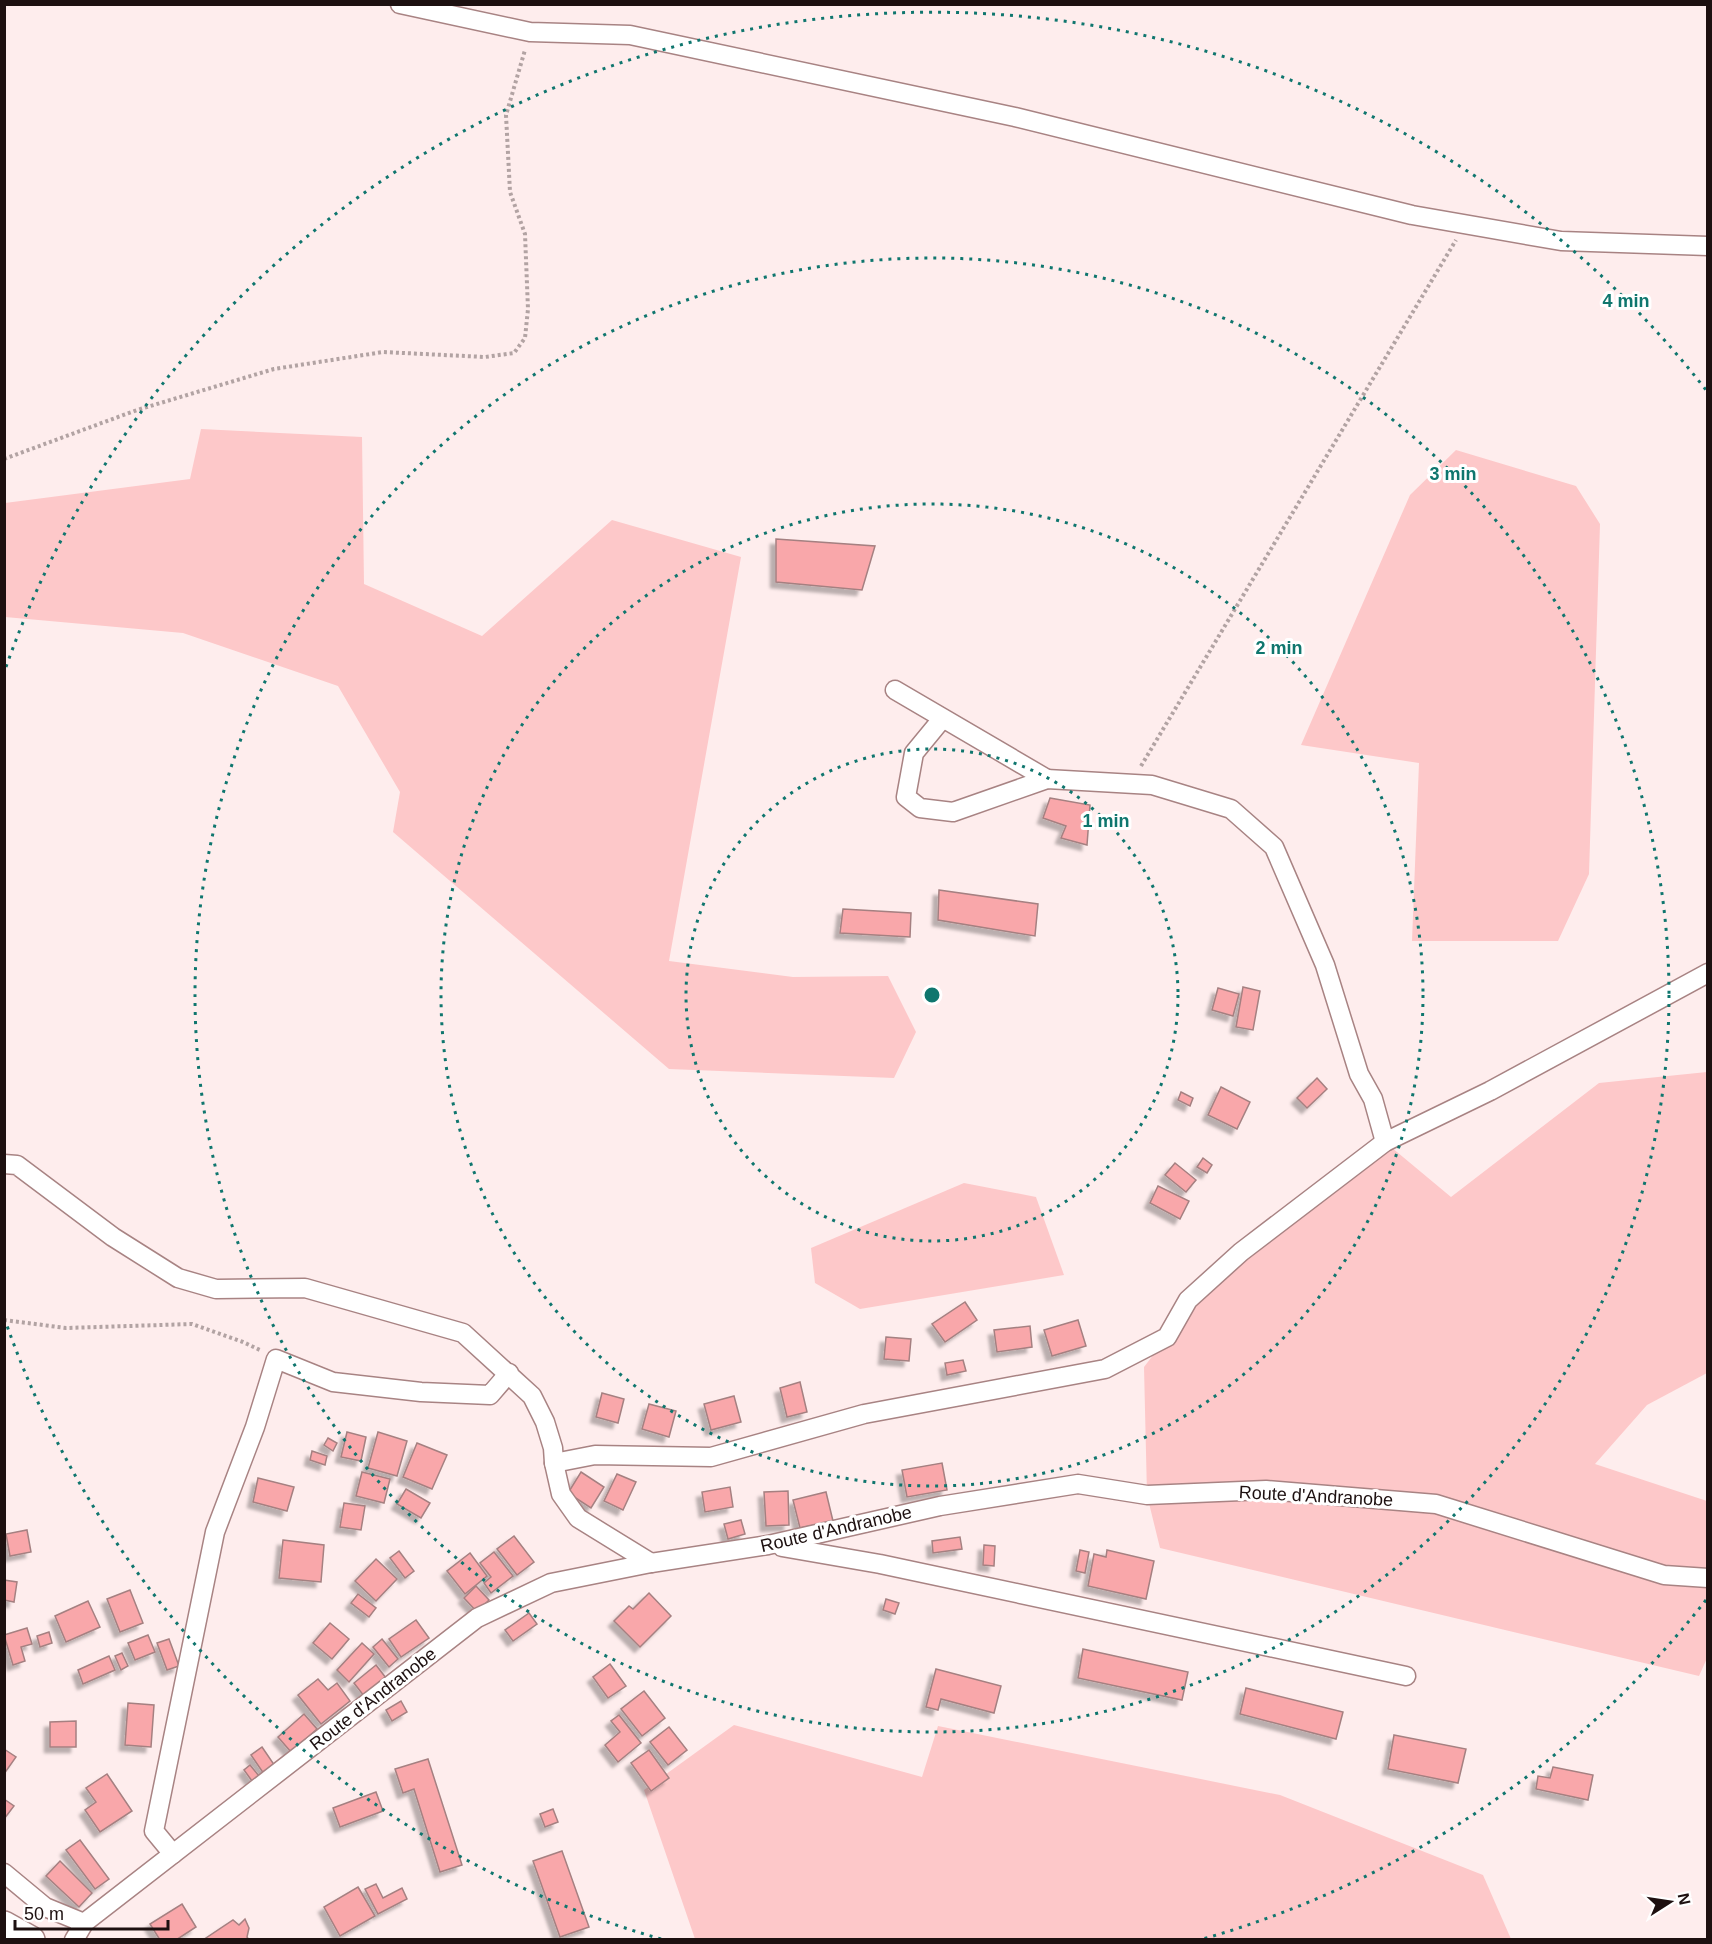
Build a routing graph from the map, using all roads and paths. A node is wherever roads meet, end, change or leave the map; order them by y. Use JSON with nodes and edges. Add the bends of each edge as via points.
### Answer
{"nodes":[{"id":1,"x":400,"y":4,"type":"edge"},
{"id":2,"x":530,"y":32,"type":"junction"},
{"id":3,"x":1466,"y":224,"type":"junction"},
{"id":4,"x":1707,"y":246,"type":"edge"},
{"id":5,"x":4,"y":459,"type":"edge"},
{"id":6,"x":895,"y":690,"type":"dead end"},
{"id":7,"x":942,"y":718,"type":"junction"},
{"id":8,"x":1047,"y":779,"type":"junction"},
{"id":9,"x":1131,"y":784,"type":"junction"},
{"id":10,"x":1707,"y":974,"type":"edge"},
{"id":11,"x":1385,"y":1142,"type":"junction"},
{"id":12,"x":4,"y":1164,"type":"edge"},
{"id":13,"x":4,"y":1320,"type":"edge"},
{"id":14,"x":276,"y":1359,"type":"junction"},
{"id":15,"x":508,"y":1373,"type":"junction"},
{"id":16,"x":554,"y":1463,"type":"junction"},
{"id":17,"x":768,"y":1545,"type":"junction"},
{"id":18,"x":651,"y":1563,"type":"junction"},
{"id":19,"x":1707,"y":1578,"type":"edge"},
{"id":20,"x":1406,"y":1676,"type":"dead end"},
{"id":21,"x":173,"y":1854,"type":"junction"},
{"id":22,"x":4,"y":1873,"type":"edge"},
{"id":23,"x":84,"y":1923,"type":"junction"},
{"id":24,"x":4,"y":1925,"type":"edge"},
{"id":25,"x":31,"y":1940,"type":"edge"},
{"id":26,"x":74,"y":1940,"type":"edge"}],
"edges":[{"from":1,"to":2,"type":"street"},
{"from":2,"to":3,"type":"street","via":[[630,35],[1015,117],[1412,215]]},
{"from":2,"to":5,"type":"path","via":[[506,115],[510,192],[525,234],[528,309],[525,338],[514,353],[485,357],[382,352],[274,369],[137,410]]},
{"from":3,"to":4,"type":"street","via":[[1561,242]]},
{"from":3,"to":9,"type":"path"},
{"from":6,"to":7,"type":"street"},
{"from":7,"to":8,"type":"street"},
{"from":7,"to":8,"type":"street","via":[[914,753],[906,796],[920,808],[952,812]]},
{"from":8,"to":9,"type":"street"},
{"from":9,"to":11,"type":"street","via":[[1152,785],[1231,809],[1274,847],[1325,965]]},
{"from":10,"to":11,"type":"street","via":[[1490,1091]]},
{"from":11,"to":16,"type":"street","via":[[1241,1252],[1188,1300],[1167,1338],[1105,1369],[864,1414],[711,1457],[595,1455]]},
{"from":12,"to":15,"type":"street","via":[[17,1166],[113,1237],[178,1278],[216,1289],[305,1288],[463,1333]]},
{"from":13,"to":14,"type":"path","via":[[66,1328],[192,1324]]},
{"from":14,"to":15,"type":"street","via":[[333,1382],[421,1392],[490,1395]]},
{"from":14,"to":21,"type":"street","via":[[255,1427],[214,1532],[154,1831]]},
{"from":15,"to":16,"type":"street","via":[[532,1396],[545,1422]]},
{"from":16,"to":18,"type":"street","via":[[561,1494],[578,1518]]},
{"from":17,"to":18,"type":"street","name":"Route d'Andranobe"},
{"from":17,"to":19,"type":"street","name":"Route d'Andranobe","via":[[940,1506],[1078,1484],[1147,1495],[1266,1490],[1436,1503],[1664,1575]]},
{"from":17,"to":20,"type":"street","via":[[880,1564]]},
{"from":18,"to":21,"type":"street","name":"Route d'Andranobe","via":[[551,1583],[477,1618]]},
{"from":21,"to":23,"type":"street","name":"Route d'Andranobe"},
{"from":22,"to":23,"type":"street","via":[[45,1907]]},
{"from":23,"to":26,"type":"street","name":"Route d'Andranobe"},
{"from":24,"to":25,"type":"main road"}]}
